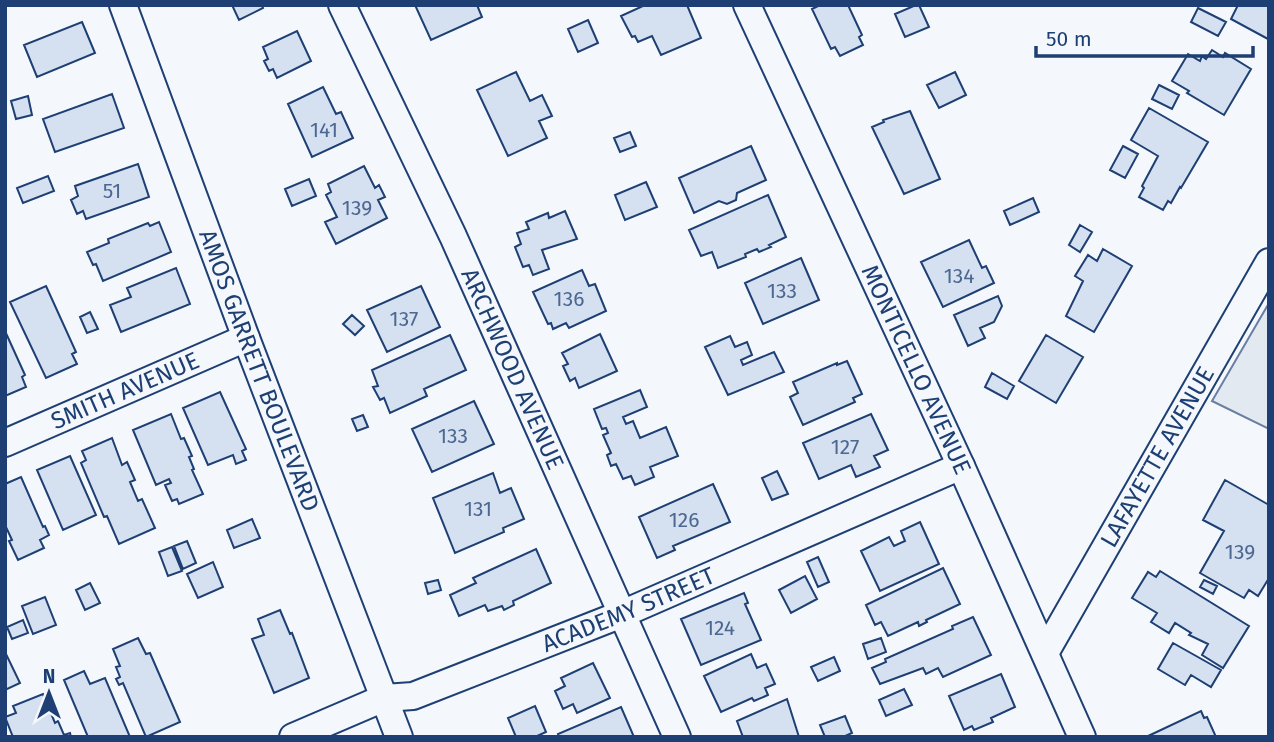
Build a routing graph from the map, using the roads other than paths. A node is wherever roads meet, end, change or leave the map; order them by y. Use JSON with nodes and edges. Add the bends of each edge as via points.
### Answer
{"nodes":[{"id":1,"x":123,"y":5,"type":"edge"},
{"id":2,"x":342,"y":5,"type":"edge"},
{"id":3,"x":747,"y":5,"type":"edge"},
{"id":4,"x":1269,"y":262,"type":"edge"},
{"id":5,"x":246,"y":338,"type":"junction"},
{"id":6,"x":5,"y":443,"type":"edge"},
{"id":7,"x":961,"y":466,"type":"junction"},
{"id":8,"x":622,"y":614,"type":"junction"},
{"id":9,"x":1045,"y":653,"type":"junction"},
{"id":10,"x":384,"y":698,"type":"junction"},
{"id":11,"x":293,"y":737,"type":"edge"},
{"id":12,"x":399,"y":737,"type":"edge"},
{"id":13,"x":677,"y":737,"type":"edge"},
{"id":14,"x":1082,"y":737,"type":"edge"}],
"edges":[{"from":1,"to":5,"type":"street","name":"AMOS GARRETT BOULEVARD"},
{"from":2,"to":8,"type":"street","name":"ARCHWOOD AVENUE","via":[[453,236]]},
{"from":3,"to":7,"type":"street","name":"MONTICELLO AVENUE"},
{"from":4,"to":9,"type":"street","name":"LAFAYETTE AVENUE"},
{"from":5,"to":6,"type":"street","name":"SMITH AVENUE"},
{"from":5,"to":10,"type":"street","name":"AMOS GARRETT BOULEVARD"},
{"from":7,"to":8,"type":"street","name":"ACADEMY STREET"},
{"from":7,"to":9,"type":"street","name":"MONTICELLO AVENUE"},
{"from":8,"to":10,"type":"street","name":"ACADEMY STREET","via":[[413,696]]},
{"from":8,"to":13,"type":"street","name":"ARCHWOOD AVENUE"},
{"from":9,"to":14,"type":"street","name":"MONTICELLO AVENUE"},
{"from":10,"to":11,"type":"street","name":"ACADEMY STREET"},
{"from":10,"to":12,"type":"street","name":"AMOS GARRETT BOULEVARD"}]}
